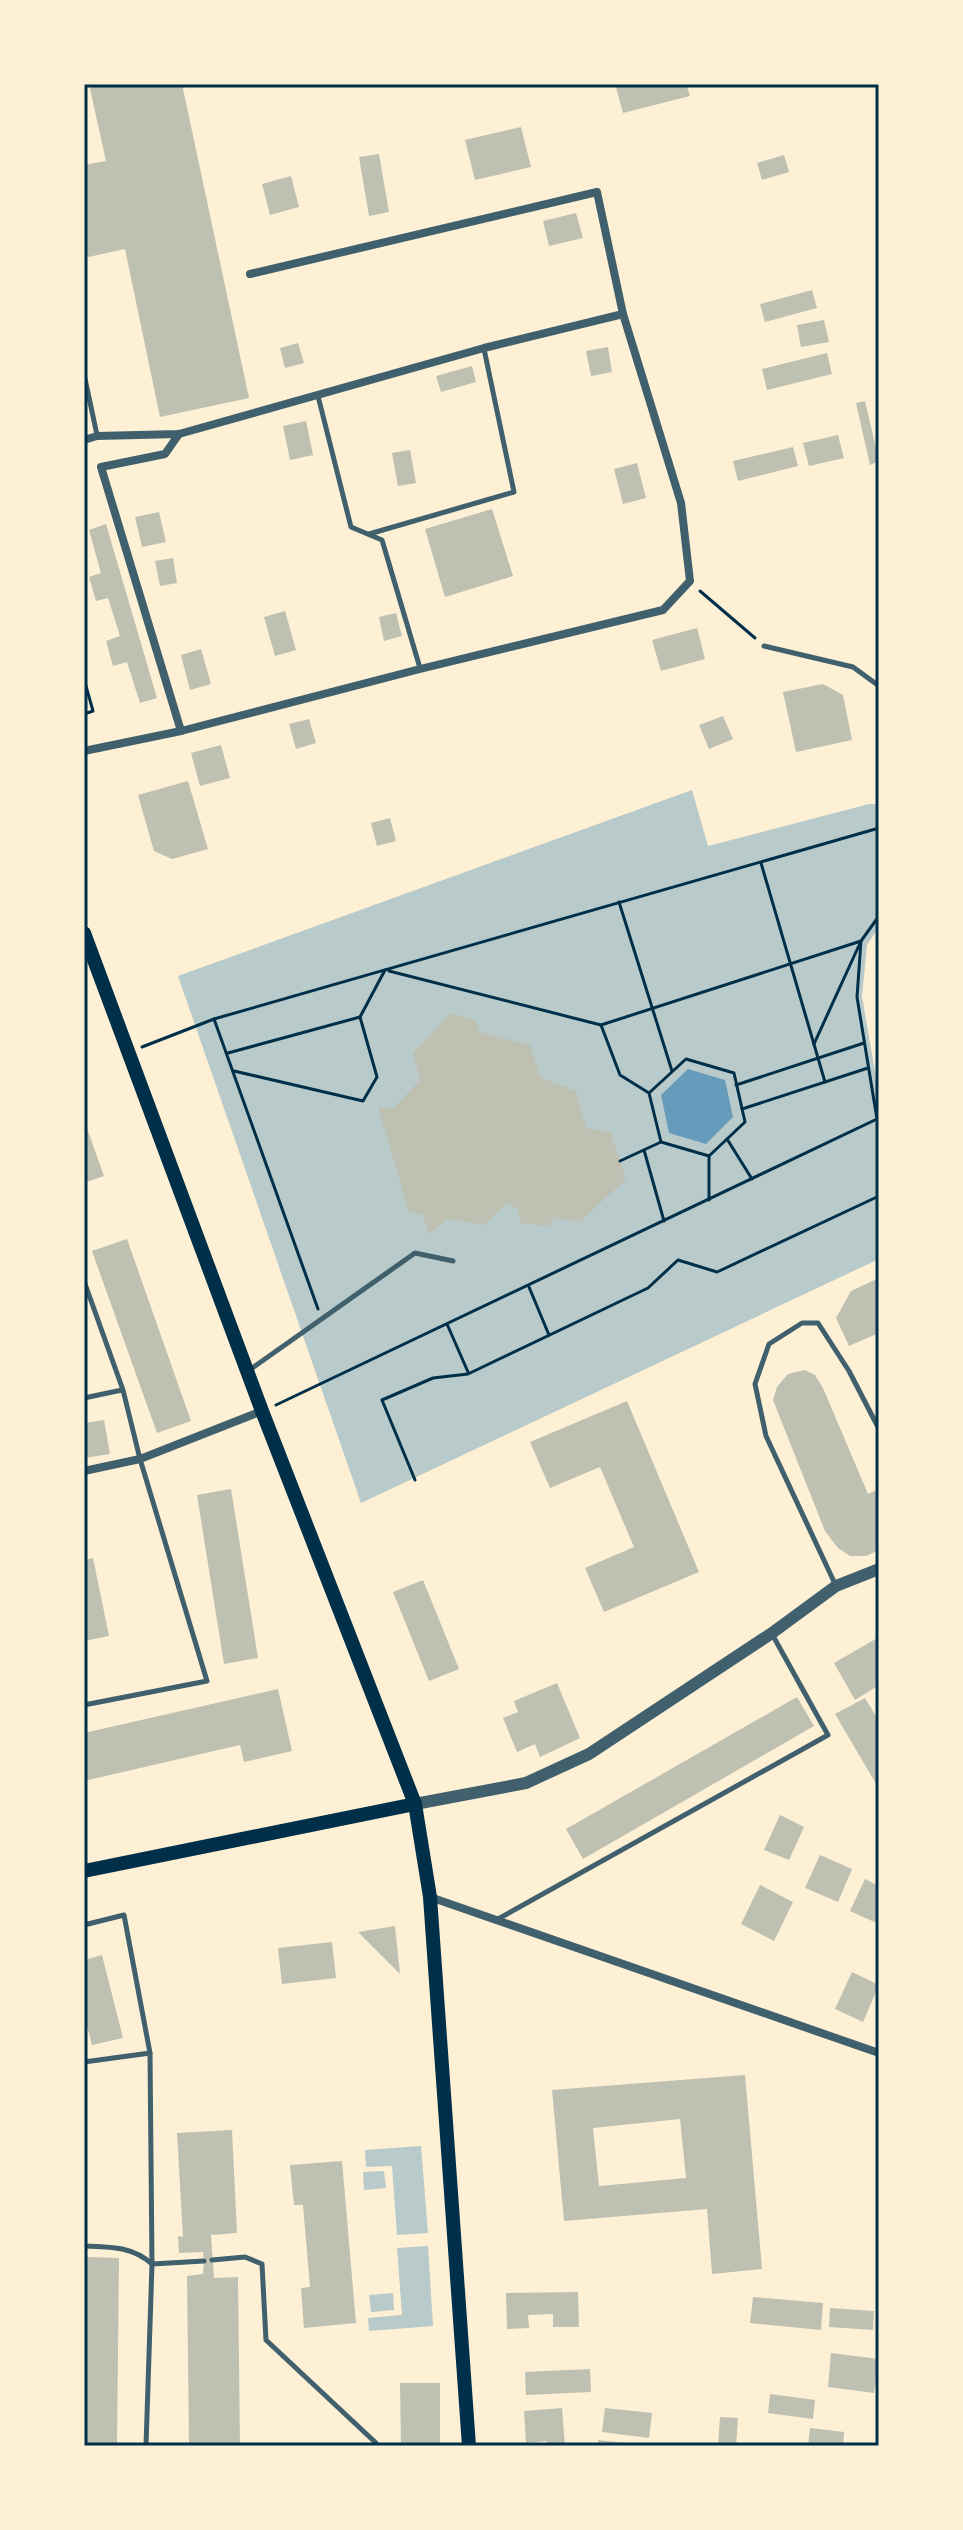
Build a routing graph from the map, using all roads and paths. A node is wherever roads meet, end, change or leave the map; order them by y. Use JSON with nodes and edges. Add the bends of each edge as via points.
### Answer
{"nodes":[{"id":1,"x":250,"y":274,"type":"dead end"},
{"id":2,"x":623,"y":314,"type":"junction"},
{"id":3,"x":484,"y":348,"type":"junction"},
{"id":4,"x":84,"y":374,"type":"edge"},
{"id":5,"x":318,"y":396,"type":"junction"},
{"id":6,"x":179,"y":434,"type":"junction"},
{"id":7,"x":97,"y":436,"type":"junction"},
{"id":8,"x":84,"y":440,"type":"edge"},
{"id":9,"x":368,"y":534,"type":"junction"},
{"id":10,"x":690,"y":581,"type":"junction"},
{"id":11,"x":764,"y":646,"type":"joint"},
{"id":12,"x":420,"y":669,"type":"junction"},
{"id":13,"x":84,"y":679,"type":"edge"},
{"id":14,"x":879,"y":686,"type":"edge"},
{"id":15,"x":84,"y":714,"type":"edge"},
{"id":16,"x":181,"y":731,"type":"junction"},
{"id":17,"x":84,"y":751,"type":"edge"},
{"id":18,"x":879,"y":828,"type":"edge"},
{"id":19,"x":761,"y":862,"type":"junction"},
{"id":20,"x":619,"y":902,"type":"junction"},
{"id":21,"x":879,"y":916,"type":"edge"},
{"id":22,"x":84,"y":933,"type":"edge"},
{"id":23,"x":861,"y":941,"type":"junction"},
{"id":24,"x":87,"y":954,"type":"edge"},
{"id":25,"x":791,"y":964,"type":"junction"},
{"id":26,"x":385,"y":970,"type":"junction"},
{"id":27,"x":653,"y":1009,"type":"junction"},
{"id":28,"x":360,"y":1017,"type":"junction"},
{"id":29,"x":214,"y":1019,"type":"junction"},
{"id":30,"x":601,"y":1025,"type":"junction"},
{"id":31,"x":864,"y":1043,"type":"junction"},
{"id":32,"x":814,"y":1044,"type":"junction"},
{"id":33,"x":127,"y":1053,"type":"junction"},
{"id":34,"x":227,"y":1053,"type":"junction"},
{"id":35,"x":818,"y":1058,"type":"junction"},
{"id":36,"x":869,"y":1068,"type":"junction"},
{"id":37,"x":233,"y":1071,"type":"junction"},
{"id":38,"x":672,"y":1072,"type":"junction"},
{"id":39,"x":825,"y":1082,"type":"junction"},
{"id":40,"x":736,"y":1085,"type":"junction"},
{"id":41,"x":649,"y":1093,"type":"junction"},
{"id":42,"x":742,"y":1109,"type":"junction"},
{"id":43,"x":727,"y":1139,"type":"junction"},
{"id":44,"x":661,"y":1142,"type":"junction"},
{"id":45,"x":644,"y":1150,"type":"junction"},
{"id":46,"x":709,"y":1156,"type":"junction"},
{"id":47,"x":620,"y":1161,"type":"dead end"},
{"id":48,"x":752,"y":1179,"type":"junction"},
{"id":49,"x":879,"y":1196,"type":"edge"},
{"id":50,"x":709,"y":1200,"type":"junction"},
{"id":51,"x":664,"y":1221,"type":"junction"},
{"id":52,"x":453,"y":1261,"type":"dead end"},
{"id":53,"x":84,"y":1281,"type":"edge"},
{"id":54,"x":528,"y":1286,"type":"junction"},
{"id":55,"x":322,"y":1319,"type":"junction"},
{"id":56,"x":447,"y":1324,"type":"junction"},
{"id":57,"x":549,"y":1335,"type":"junction"},
{"id":58,"x":247,"y":1371,"type":"junction"},
{"id":59,"x":468,"y":1374,"type":"junction"},
{"id":60,"x":123,"y":1390,"type":"junction"},
{"id":61,"x":84,"y":1398,"type":"edge"},
{"id":62,"x":262,"y":1411,"type":"junction"},
{"id":63,"x":879,"y":1429,"type":"edge"},
{"id":64,"x":140,"y":1459,"type":"junction"},
{"id":65,"x":84,"y":1471,"type":"edge"},
{"id":66,"x":415,"y":1480,"type":"dead end"},
{"id":67,"x":879,"y":1569,"type":"edge"},
{"id":68,"x":836,"y":1586,"type":"junction"},
{"id":69,"x":772,"y":1633,"type":"junction"},
{"id":70,"x":84,"y":1705,"type":"edge"},
{"id":71,"x":415,"y":1804,"type":"junction"},
{"id":72,"x":84,"y":1871,"type":"edge"},
{"id":73,"x":430,"y":1897,"type":"junction"},
{"id":74,"x":497,"y":1919,"type":"junction"},
{"id":75,"x":84,"y":1925,"type":"edge"},
{"id":76,"x":150,"y":2053,"type":"junction"},
{"id":77,"x":879,"y":2053,"type":"edge"},
{"id":78,"x":84,"y":2062,"type":"edge"},
{"id":79,"x":84,"y":2246,"type":"edge"},
{"id":80,"x":212,"y":2260,"type":"dead end"},
{"id":81,"x":204,"y":2261,"type":"dead end"},
{"id":82,"x":152,"y":2264,"type":"junction"},
{"id":83,"x":376,"y":2443,"type":"dead end"},
{"id":84,"x":146,"y":2446,"type":"edge"},
{"id":85,"x":469,"y":2446,"type":"edge"}],
"edges":[{"from":1,"to":2,"type":"street","via":[[597,192]]},
{"from":2,"to":3,"type":"street"},
{"from":2,"to":10,"type":"street","via":[[681,503]]},
{"from":3,"to":5,"type":"street"},
{"from":3,"to":9,"type":"lane","via":[[514,492]]},
{"from":4,"to":7,"type":"lane"},
{"from":5,"to":6,"type":"street"},
{"from":5,"to":9,"type":"lane","via":[[351,527]]},
{"from":6,"to":7,"type":"street"},
{"from":6,"to":16,"type":"street","via":[[165,454],[101,467]]},
{"from":7,"to":8,"type":"street"},
{"from":9,"to":12,"type":"lane","via":[[382,540]]},
{"from":10,"to":11,"type":"path"},
{"from":10,"to":12,"type":"street","via":[[663,610]]},
{"from":11,"to":14,"type":"lane","via":[[853,667]]},
{"from":12,"to":16,"type":"street"},
{"from":13,"to":15,"type":"path","via":[[93,711]]},
{"from":16,"to":17,"type":"street"},
{"from":18,"to":19,"type":"path"},
{"from":19,"to":20,"type":"path"},
{"from":19,"to":25,"type":"path"},
{"from":20,"to":26,"type":"path"},
{"from":20,"to":27,"type":"path"},
{"from":21,"to":23,"type":"path"},
{"from":22,"to":24,"type":"main road"},
{"from":23,"to":25,"type":"path"},
{"from":23,"to":31,"type":"path","via":[[857,997]]},
{"from":23,"to":32,"type":"path"},
{"from":24,"to":33,"type":"main road"},
{"from":25,"to":27,"type":"path"},
{"from":25,"to":32,"type":"path"},
{"from":26,"to":28,"type":"path"},
{"from":26,"to":29,"type":"path"},
{"from":26,"to":30,"type":"path"},
{"from":27,"to":30,"type":"path"},
{"from":27,"to":38,"type":"path"},
{"from":28,"to":34,"type":"path"},
{"from":28,"to":37,"type":"path","via":[[377,1077],[363,1101]]},
{"from":29,"to":33,"type":"path"},
{"from":29,"to":34,"type":"path"},
{"from":30,"to":41,"type":"path","via":[[620,1075]]},
{"from":31,"to":35,"type":"path"},
{"from":31,"to":36,"type":"path"},
{"from":32,"to":35,"type":"path"},
{"from":33,"to":58,"type":"main road"},
{"from":34,"to":37,"type":"path"},
{"from":35,"to":39,"type":"path"},
{"from":35,"to":40,"type":"path"},
{"from":36,"to":39,"type":"path"},
{"from":36,"to":48,"type":"path","via":[[877,1119]]},
{"from":37,"to":55,"type":"path"},
{"from":38,"to":40,"type":"path","via":[[686,1059],[734,1073]]},
{"from":38,"to":41,"type":"path"},
{"from":39,"to":42,"type":"path"},
{"from":40,"to":42,"type":"path"},
{"from":41,"to":44,"type":"path"},
{"from":42,"to":43,"type":"path","via":[[745,1122]]},
{"from":43,"to":46,"type":"path"},
{"from":43,"to":48,"type":"path"},
{"from":44,"to":45,"type":"path"},
{"from":44,"to":46,"type":"path"},
{"from":45,"to":47,"type":"path"},
{"from":45,"to":51,"type":"path"},
{"from":46,"to":50,"type":"path"},
{"from":48,"to":50,"type":"path"},
{"from":49,"to":57,"type":"path","via":[[717,1272],[678,1260],[648,1288]]},
{"from":50,"to":51,"type":"path"},
{"from":51,"to":54,"type":"path"},
{"from":52,"to":55,"type":"lane","via":[[415,1253]]},
{"from":53,"to":60,"type":"lane"},
{"from":54,"to":56,"type":"path"},
{"from":54,"to":57,"type":"path"},
{"from":55,"to":58,"type":"lane"},
{"from":56,"to":59,"type":"path"},
{"from":56,"to":62,"type":"path"},
{"from":57,"to":59,"type":"path"},
{"from":58,"to":62,"type":"main road"},
{"from":59,"to":66,"type":"path","via":[[433,1378],[382,1400]]},
{"from":60,"to":61,"type":"lane"},
{"from":60,"to":64,"type":"lane"},
{"from":62,"to":64,"type":"street"},
{"from":62,"to":71,"type":"main road"},
{"from":63,"to":68,"type":"lane","via":[[818,1323],[802,1323],[769,1344],[755,1384],[766,1436]]},
{"from":64,"to":65,"type":"street"},
{"from":64,"to":70,"type":"lane","via":[[207,1681]]},
{"from":67,"to":68,"type":"street"},
{"from":68,"to":69,"type":"street"},
{"from":69,"to":71,"type":"street","via":[[589,1754],[526,1783]]},
{"from":69,"to":74,"type":"lane","via":[[828,1735]]},
{"from":71,"to":72,"type":"main road"},
{"from":71,"to":73,"type":"main road"},
{"from":73,"to":74,"type":"street"},
{"from":73,"to":85,"type":"main road"},
{"from":74,"to":77,"type":"street"},
{"from":75,"to":76,"type":"lane","via":[[124,1915]]},
{"from":76,"to":78,"type":"lane"},
{"from":76,"to":82,"type":"lane"},
{"from":79,"to":82,"type":"lane","via":[[120,2247]]},
{"from":80,"to":83,"type":"lane","via":[[245,2257],[262,2264],[266,2340]]},
{"from":81,"to":82,"type":"lane"},
{"from":82,"to":84,"type":"lane"}]}
